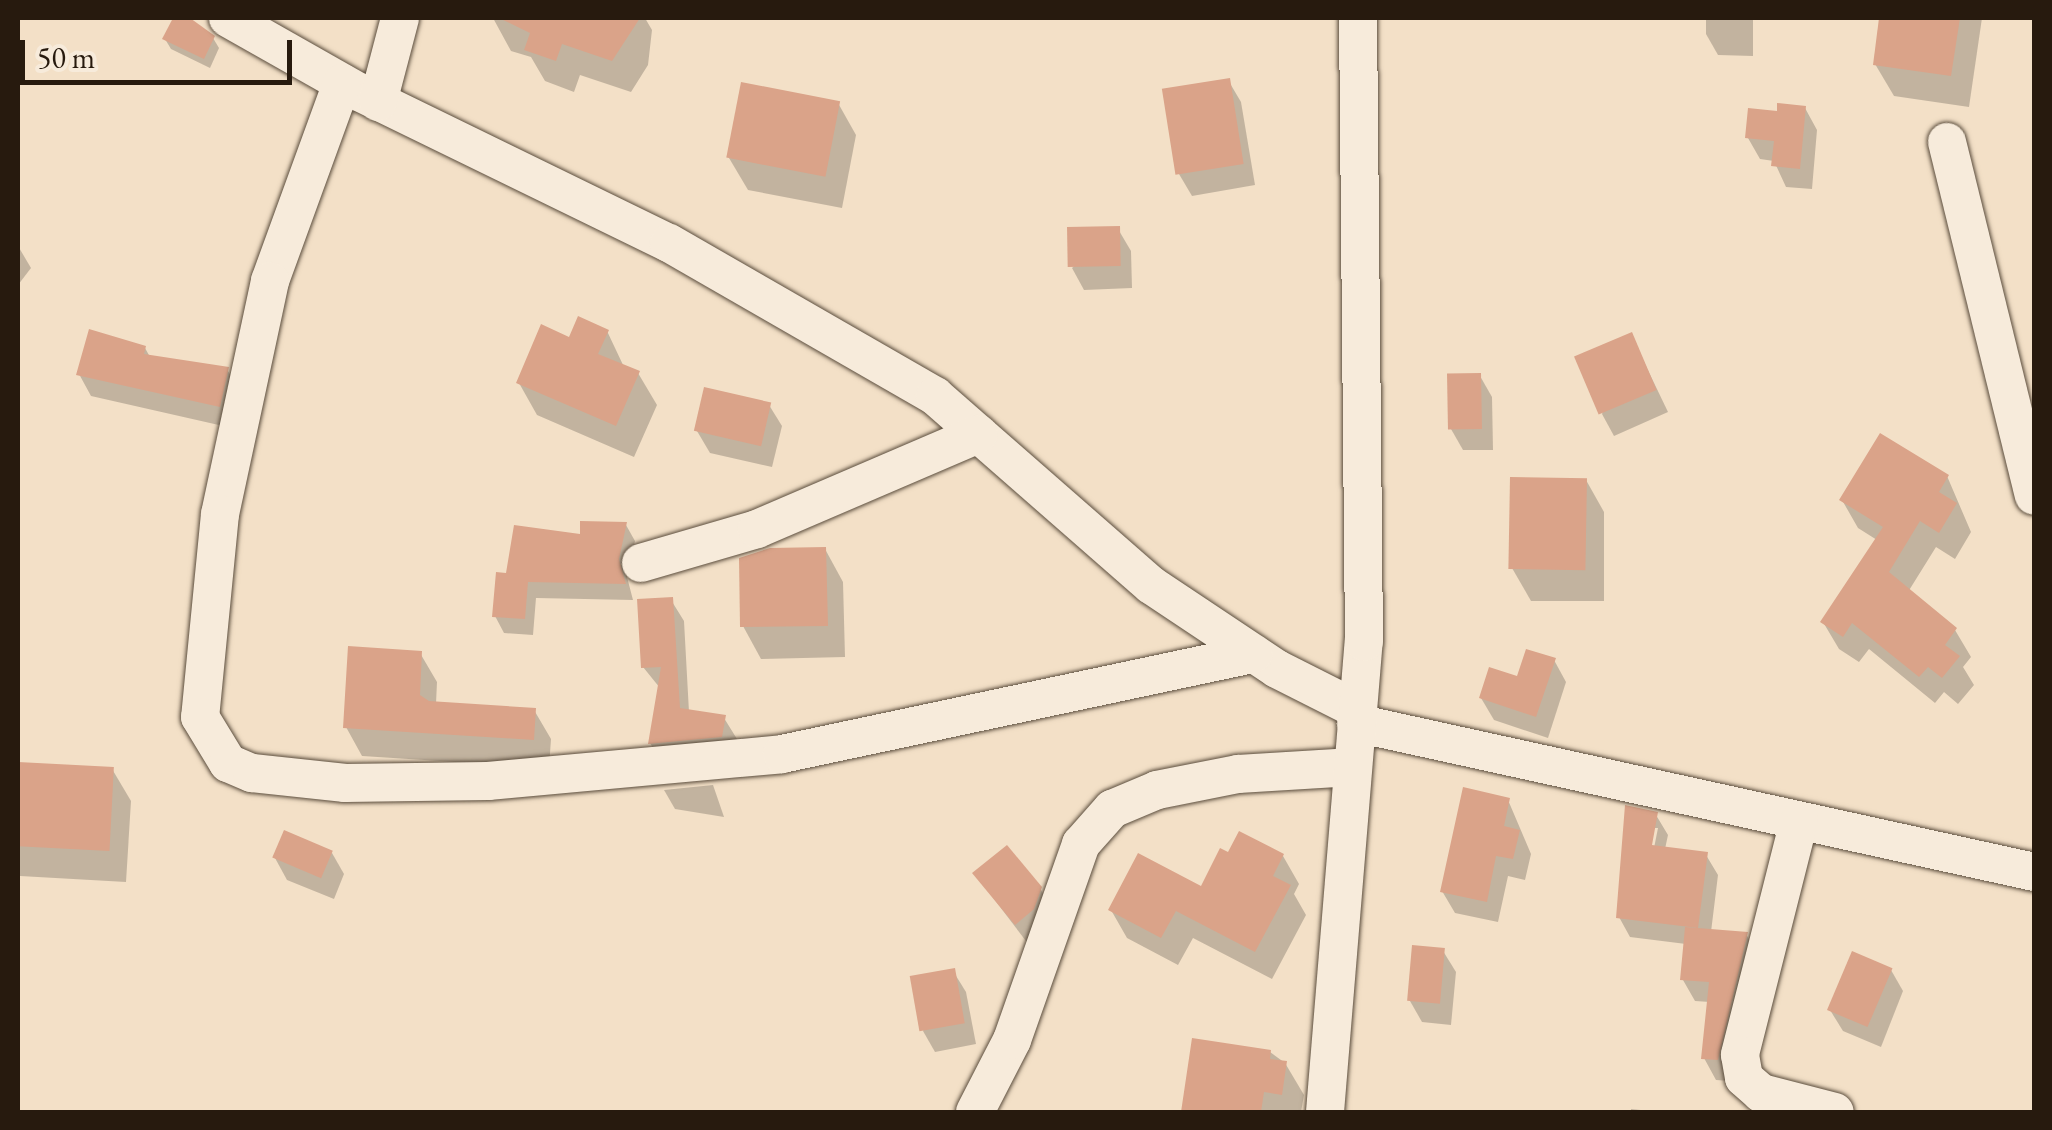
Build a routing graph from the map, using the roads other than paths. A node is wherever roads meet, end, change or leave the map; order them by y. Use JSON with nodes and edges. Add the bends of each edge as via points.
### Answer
{"nodes":[{"id":1,"x":228,"y":18,"type":"edge"},
{"id":2,"x":400,"y":18,"type":"edge"},
{"id":3,"x":1358,"y":18,"type":"edge"},
{"id":4,"x":342,"y":83,"type":"junction"},
{"id":5,"x":378,"y":102,"type":"junction"},
{"id":6,"x":1947,"y":142,"type":"dead end"},
{"id":7,"x":978,"y":434,"type":"junction"},
{"id":8,"x":2034,"y":495,"type":"edge"},
{"id":9,"x":641,"y":563,"type":"dead end"},
{"id":10,"x":1254,"y":654,"type":"junction"},
{"id":11,"x":1357,"y":716,"type":"junction"},
{"id":12,"x":1352,"y":767,"type":"junction"},
{"id":13,"x":1799,"y":821,"type":"junction"},
{"id":14,"x":2034,"y":872,"type":"edge"},
{"id":15,"x":975,"y":1112,"type":"edge"},
{"id":16,"x":1325,"y":1112,"type":"edge"},
{"id":17,"x":1835,"y":1112,"type":"edge"}],
"edges":[{"from":1,"to":4,"type":"street"},
{"from":2,"to":5,"type":"street"},
{"from":3,"to":11,"type":"street","via":[[1364,642]]},
{"from":4,"to":5,"type":"street"},
{"from":4,"to":10,"type":"street","via":[[270,281],[220,514],[200,717],[228,763],[252,773],[346,783],[435,782],[782,754]]},
{"from":5,"to":7,"type":"street","via":[[669,243],[935,396]]},
{"from":6,"to":8,"type":"street"},
{"from":7,"to":9,"type":"street","via":[[757,530]]},
{"from":7,"to":10,"type":"street","via":[[1151,585]]},
{"from":10,"to":11,"type":"street"},
{"from":11,"to":12,"type":"street"},
{"from":11,"to":13,"type":"street"},
{"from":12,"to":15,"type":"street","via":[[1238,774],[1157,790],[1112,809],[1081,844],[1012,1040]]},
{"from":12,"to":16,"type":"street"},
{"from":13,"to":14,"type":"street"},
{"from":13,"to":17,"type":"street","via":[[1740,1055],[1744,1078],[1761,1093]]}]}
